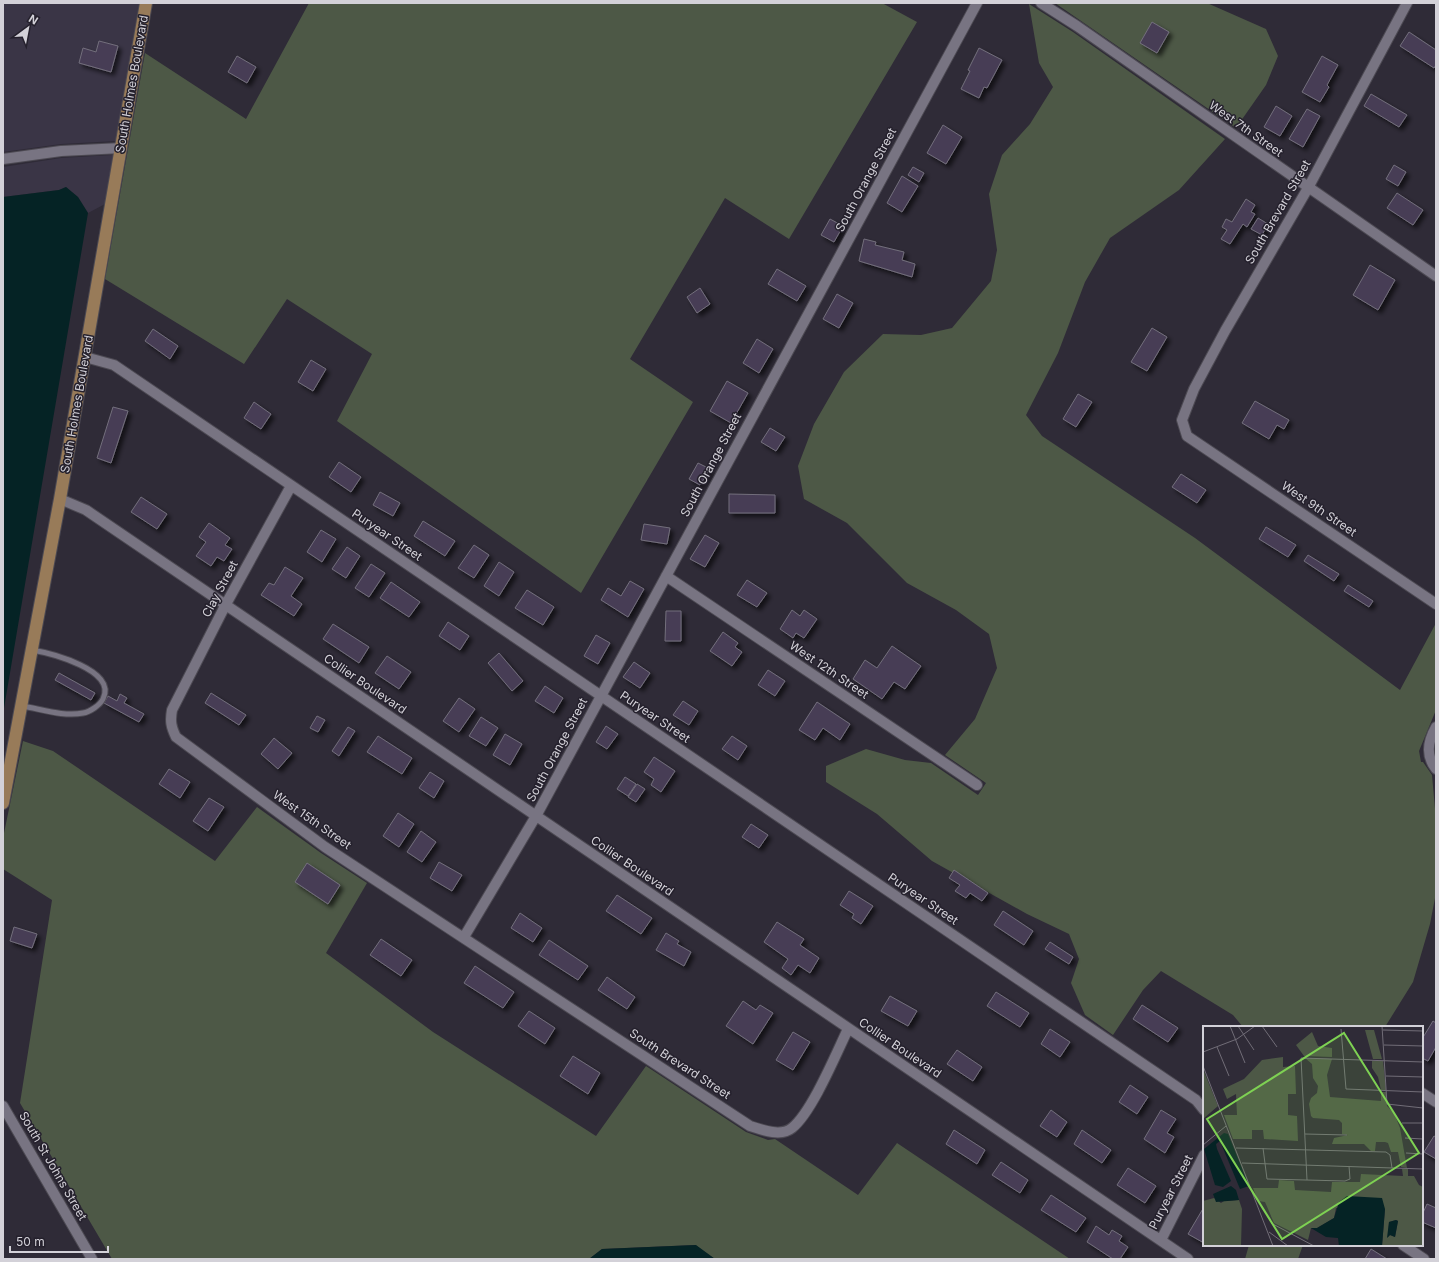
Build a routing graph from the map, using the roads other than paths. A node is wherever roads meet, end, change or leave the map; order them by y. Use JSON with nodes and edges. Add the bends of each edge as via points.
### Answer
{"nodes":[{"id":1,"x":146,"y":3,"type":"edge"},
{"id":2,"x":977,"y":3,"type":"edge"},
{"id":3,"x":1041,"y":3,"type":"edge"},
{"id":4,"x":1407,"y":3,"type":"edge"},
{"id":5,"x":122,"y":148,"type":"junction"},
{"id":6,"x":3,"y":159,"type":"edge"},
{"id":7,"x":1308,"y":188,"type":"junction"},
{"id":8,"x":1436,"y":276,"type":"edge"},
{"id":9,"x":85,"y":357,"type":"junction"},
{"id":10,"x":1187,"y":436,"type":"joint"},
{"id":11,"x":291,"y":486,"type":"junction"},
{"id":12,"x":60,"y":499,"type":"junction"},
{"id":13,"x":666,"y":576,"type":"junction"},
{"id":14,"x":226,"y":604,"type":"junction"},
{"id":15,"x":1436,"y":604,"type":"edge"},
{"id":16,"x":32,"y":650,"type":"junction"},
{"id":17,"x":601,"y":695,"type":"junction"},
{"id":18,"x":22,"y":706,"type":"junction"},
{"id":19,"x":174,"y":706,"type":"joint"},
{"id":20,"x":1436,"y":727,"type":"edge"},
{"id":21,"x":1436,"y":769,"type":"edge"},
{"id":22,"x":977,"y":785,"type":"dead end"},
{"id":23,"x":3,"y":803,"type":"edge"},
{"id":24,"x":536,"y":816,"type":"junction"},
{"id":25,"x":464,"y":936,"type":"junction"},
{"id":26,"x":848,"y":1029,"type":"junction"},
{"id":27,"x":1423,"y":1094,"type":"edge"},
{"id":28,"x":1436,"y":1102,"type":"edge"},
{"id":29,"x":3,"y":1106,"type":"edge"},
{"id":30,"x":1203,"y":1109,"type":"edge"},
{"id":31,"x":1203,"y":1157,"type":"edge"},
{"id":32,"x":1161,"y":1240,"type":"junction"},
{"id":33,"x":1404,"y":1246,"type":"edge"},
{"id":34,"x":92,"y":1259,"type":"edge"},
{"id":35,"x":1188,"y":1259,"type":"edge"},
{"id":36,"x":1424,"y":1259,"type":"edge"}],
"edges":[{"from":1,"to":5,"type":"main road","name":"South Holmes Boulevard"},
{"from":2,"to":13,"type":"street","name":"South Orange Street"},
{"from":3,"to":7,"type":"street","name":"West 7th Street","via":[[1078,26]]},
{"from":4,"to":7,"type":"street","name":"South Brevard Street"},
{"from":5,"to":6,"type":"street","via":[[62,151]]},
{"from":5,"to":9,"type":"main road","name":"South Holmes Boulevard"},
{"from":7,"to":8,"type":"street","name":"West 7th Street"},
{"from":7,"to":10,"type":"street","name":"South Brevard Street","via":[[1194,389],[1182,420]]},
{"from":9,"to":11,"type":"street","name":"Puryear Street","via":[[114,365]]},
{"from":9,"to":12,"type":"main road","name":"South Holmes Boulevard"},
{"from":10,"to":15,"type":"street","name":"West 9th Street"},
{"from":11,"to":14,"type":"street","name":"Clay Street"},
{"from":11,"to":17,"type":"street","name":"Puryear Street"},
{"from":12,"to":14,"type":"street","name":"Collier Boulevard","via":[[86,510]]},
{"from":12,"to":16,"type":"main road","name":"South Holmes Boulevard"},
{"from":13,"to":17,"type":"street","name":"South Orange Street"},
{"from":13,"to":22,"type":"street","name":"West 12th Street"},
{"from":14,"to":19,"type":"street","name":"Clay Street"},
{"from":14,"to":24,"type":"street","name":"Collier Boulevard"},
{"from":16,"to":18,"type":"main road","name":"South Holmes Boulevard"},
{"from":16,"to":18,"type":"lane","via":[[70,659],[90,670],[100,679],[104,689],[103,699],[85,713],[72,714]]},
{"from":17,"to":24,"type":"street","name":"South Orange Street"},
{"from":17,"to":30,"type":"street","name":"Puryear Street","via":[[1189,1095]]},
{"from":18,"to":23,"type":"main road","name":"South Holmes Boulevard"},
{"from":19,"to":25,"type":"street","name":"West 15th Street","via":[[170,719],[172,729],[183,743],[325,847]]},
{"from":20,"to":21,"type":"street","via":[[1428,744],[1428,754]]},
{"from":24,"to":25,"type":"street","name":"South Orange Street"},
{"from":24,"to":26,"type":"street","name":"Collier Boulevard"},
{"from":25,"to":26,"type":"street","name":"South Brevard Street","via":[[750,1126],[771,1133],[791,1129],[809,1108]]},
{"from":26,"to":32,"type":"street","name":"Collier Boulevard"},
{"from":27,"to":28,"type":"street"},
{"from":29,"to":34,"type":"street","name":"South St Johns Street"},
{"from":31,"to":32,"type":"street","name":"Puryear Street"},
{"from":32,"to":35,"type":"street","name":"Collier Boulevard"},
{"from":33,"to":36,"type":"street"}]}
